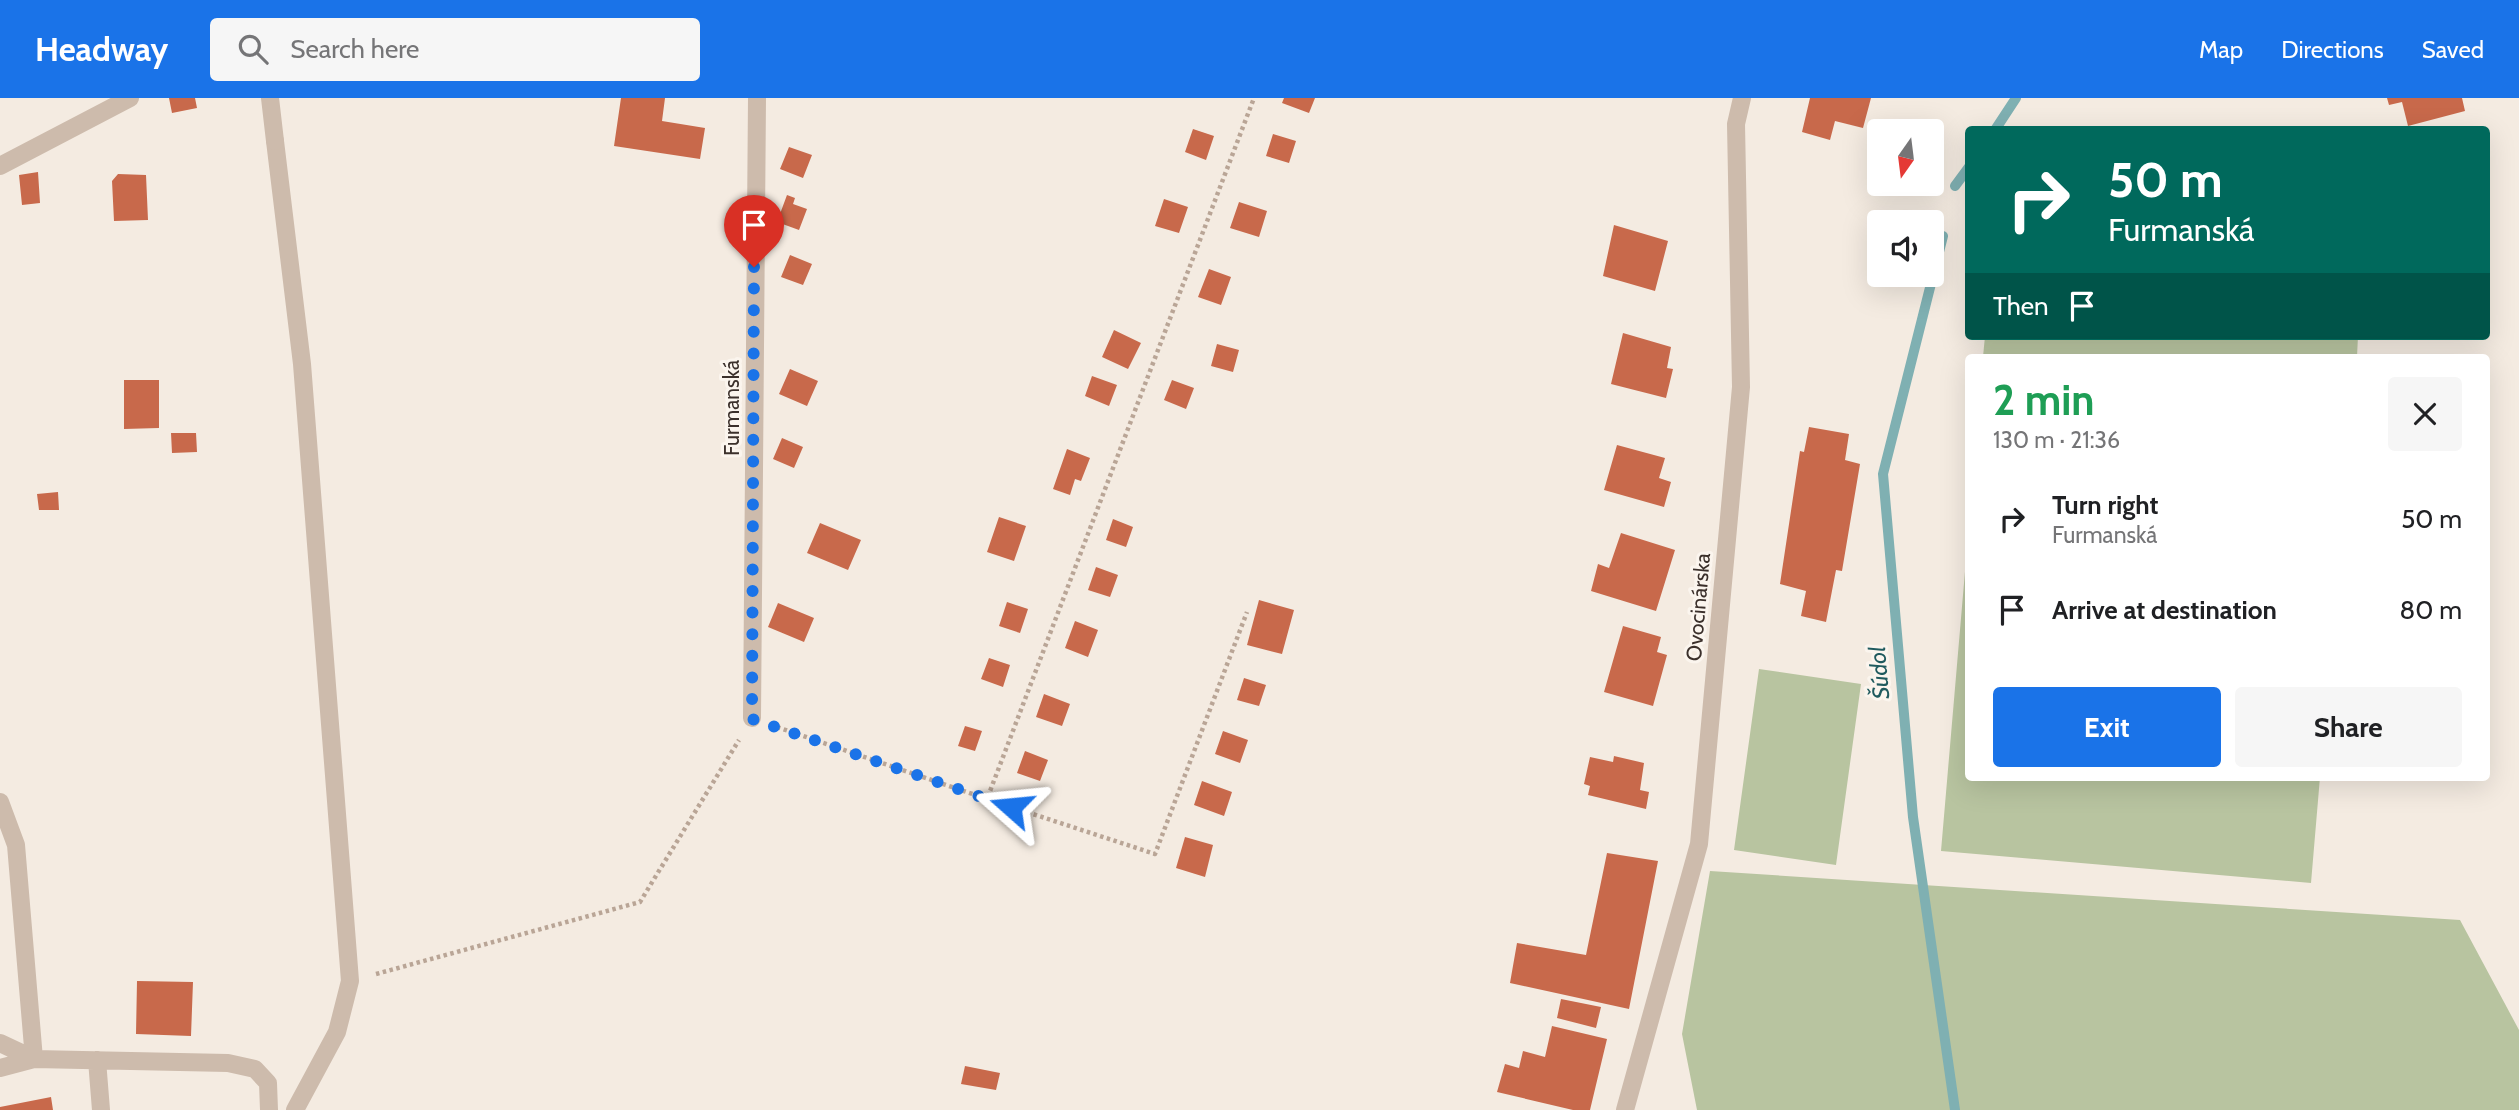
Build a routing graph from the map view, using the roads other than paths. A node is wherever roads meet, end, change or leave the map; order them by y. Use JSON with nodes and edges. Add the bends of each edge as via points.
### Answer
{"nodes":[{"id":1,"x":130,"y":98,"type":"edge"},
{"id":2,"x":270,"y":98,"type":"edge"},
{"id":3,"x":757,"y":98,"type":"edge"},
{"id":4,"x":1742,"y":98,"type":"edge"},
{"id":5,"x":0,"y":166,"type":"edge"},
{"id":6,"x":752,"y":719,"type":"road end"},
{"id":7,"x":0,"y":802,"type":"edge"},
{"id":8,"x":0,"y":1043,"type":"edge"},
{"id":9,"x":34,"y":1059,"type":"junction"},
{"id":10,"x":97,"y":1060,"type":"junction"},
{"id":11,"x":0,"y":1068,"type":"edge"},
{"id":12,"x":101,"y":1110,"type":"edge"},
{"id":13,"x":270,"y":1110,"type":"edge"},
{"id":14,"x":295,"y":1110,"type":"edge"},
{"id":15,"x":1625,"y":1110,"type":"edge"}],
"edges":[{"from":1,"to":5,"type":"street"},
{"from":2,"to":14,"type":"street","via":[[302,364],[350,981],[337,1032]]},
{"from":3,"to":6,"type":"street","name":"Furmanská"},
{"from":4,"to":15,"type":"street","name":"Ovocinárska","via":[[1736,124],[1741,387],[1699,844]]},
{"from":7,"to":9,"type":"street","via":[[16,845]]},
{"from":8,"to":9,"type":"street"},
{"from":9,"to":10,"type":"street"},
{"from":9,"to":11,"type":"street"},
{"from":10,"to":12,"type":"street"},
{"from":10,"to":13,"type":"street","via":[[228,1063],[255,1069],[268,1083]]}]}
